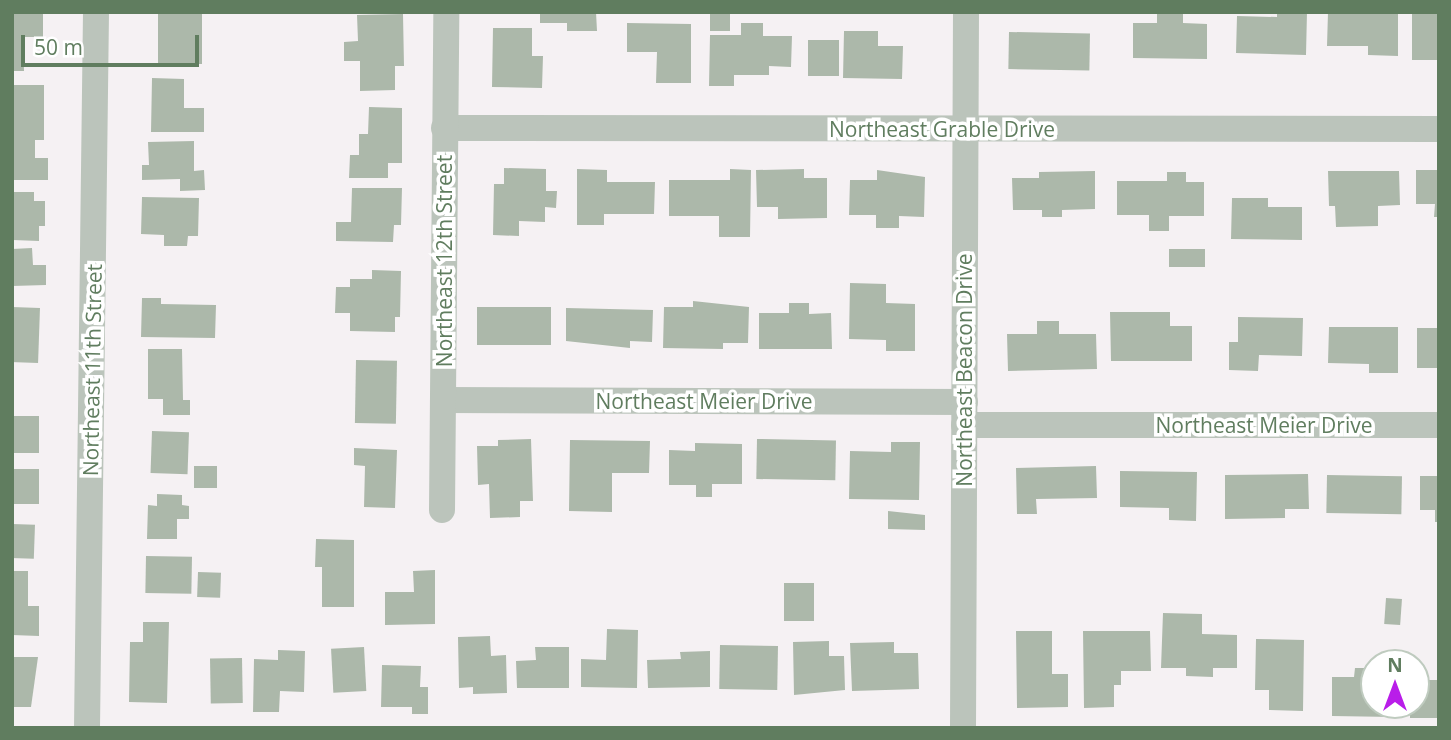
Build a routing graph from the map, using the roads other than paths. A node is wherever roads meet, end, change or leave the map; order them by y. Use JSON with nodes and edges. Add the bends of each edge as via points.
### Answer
{"nodes":[{"id":1,"x":96,"y":12,"type":"edge"},
{"id":2,"x":446,"y":12,"type":"edge"},
{"id":3,"x":966,"y":12,"type":"edge"},
{"id":4,"x":444,"y":128,"type":"junction"},
{"id":5,"x":965,"y":129,"type":"junction"},
{"id":6,"x":1439,"y":129,"type":"edge"},
{"id":7,"x":443,"y":400,"type":"junction"},
{"id":8,"x":964,"y":413,"type":"junction"},
{"id":9,"x":1439,"y":425,"type":"edge"},
{"id":10,"x":442,"y":510,"type":"dead end"},
{"id":11,"x":87,"y":728,"type":"edge"},
{"id":12,"x":963,"y":728,"type":"edge"}],
"edges":[{"from":1,"to":11,"type":"street","name":"Northeast 11th Street"},
{"from":2,"to":4,"type":"street","name":"Northeast 12th Street"},
{"from":3,"to":5,"type":"street","name":"Northeast Beacon Drive"},
{"from":4,"to":5,"type":"street","name":"Northeast Grable Drive"},
{"from":4,"to":7,"type":"street","name":"Northeast 12th Street"},
{"from":5,"to":6,"type":"street","name":"Northeast Grable Drive"},
{"from":5,"to":8,"type":"street","name":"Northeast Beacon Drive"},
{"from":7,"to":8,"type":"street","name":"Northeast Meier Drive"},
{"from":7,"to":10,"type":"street","name":"Northeast 12th Street"},
{"from":8,"to":9,"type":"street","name":"Northeast Meier Drive"},
{"from":8,"to":12,"type":"street","name":"Northeast Beacon Drive"}]}
